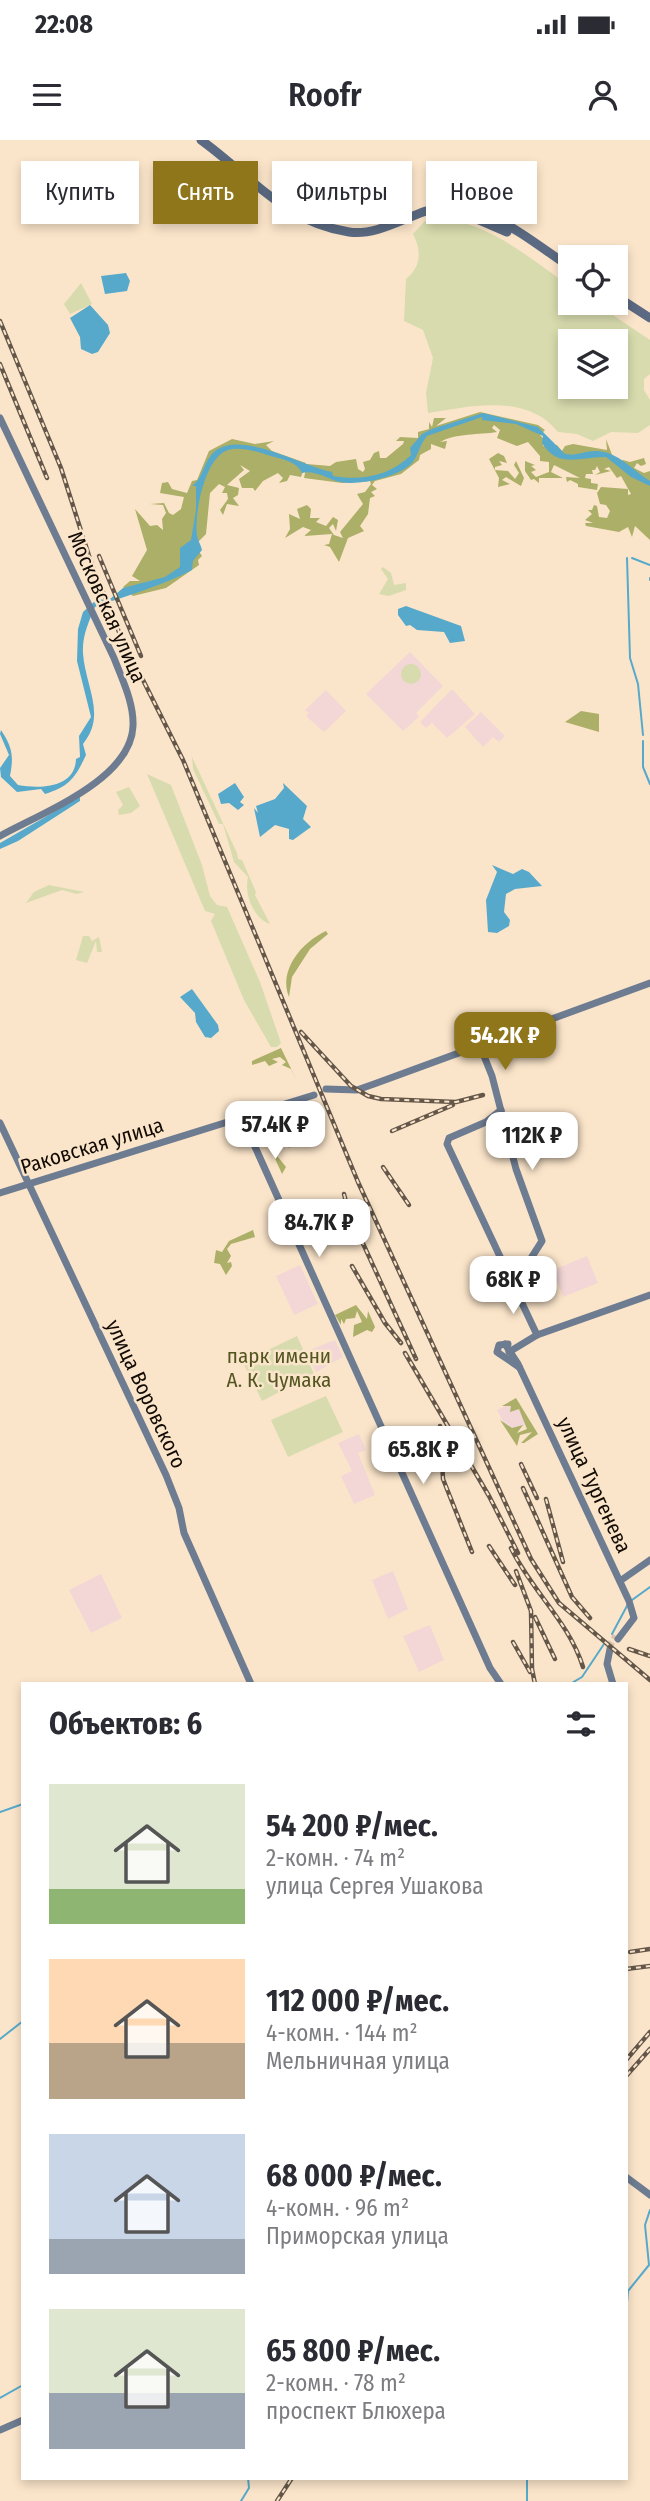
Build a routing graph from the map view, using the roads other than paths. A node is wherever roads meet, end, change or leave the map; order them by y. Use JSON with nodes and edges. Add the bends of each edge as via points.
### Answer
{"nodes":[{"id":1,"x":201,"y":140,"type":"edge"},
{"id":2,"x":504,"y":228,"type":"junction"},
{"id":3,"x":558,"y":260,"type":"edge"},
{"id":4,"x":558,"y":265,"type":"edge"},
{"id":5,"x":628,"y":304,"type":"edge"},
{"id":6,"x":628,"y":311,"type":"edge"},
{"id":7,"x":650,"y":318,"type":"edge"},
{"id":8,"x":650,"y":325,"type":"edge"},
{"id":9,"x":0,"y":418,"type":"edge"},
{"id":10,"x":0,"y":836,"type":"edge"},
{"id":11,"x":650,"y":983,"type":"edge"},
{"id":12,"x":480,"y":1046,"type":"junction"},
{"id":13,"x":327,"y":1089,"type":"dead end"},
{"id":14,"x":314,"y":1095,"type":"dead end"},
{"id":15,"x":501,"y":1110,"type":"junction"},
{"id":16,"x":242,"y":1118,"type":"junction"},
{"id":17,"x":0,"y":1122,"type":"edge"},
{"id":18,"x":29,"y":1184,"type":"junction"},
{"id":19,"x":0,"y":1193,"type":"edge"},
{"id":20,"x":513,"y":1285,"type":"junction"},
{"id":21,"x":650,"y":1295,"type":"edge"},
{"id":22,"x":537,"y":1335,"type":"junction"},
{"id":23,"x":510,"y":1348,"type":"junction"},
{"id":24,"x":520,"y":1367,"type":"junction"},
{"id":25,"x":650,"y":1560,"type":"edge"},
{"id":26,"x":620,"y":1581,"type":"junction"},
{"id":27,"x":617,"y":1637,"type":"tunnel mouth"},
{"id":28,"x":609,"y":1648,"type":"tunnel mouth"},
{"id":29,"x":250,"y":1682,"type":"edge"},
{"id":30,"x":499,"y":1682,"type":"edge"},
{"id":31,"x":612,"y":1682,"type":"edge"},
{"id":32,"x":628,"y":2178,"type":"edge"},
{"id":33,"x":650,"y":2195,"type":"edge"},
{"id":34,"x":21,"y":2421,"type":"edge"},
{"id":35,"x":0,"y":2430,"type":"edge"}],
"edges":[{"from":1,"to":2,"type":"highway","via":[[273,202],[334,228],[366,232],[421,213],[471,216]]},
{"from":2,"to":3,"type":"highway"},
{"from":2,"to":4,"type":"highway"},
{"from":5,"to":7,"type":"highway"},
{"from":6,"to":8,"type":"highway"},
{"from":9,"to":10,"type":"main road","name":"Московская улица","via":[[125,685],[132,714],[126,750],[99,780]]},
{"from":11,"to":12,"type":"main road"},
{"from":12,"to":13,"type":"main road","via":[[362,1088]]},
{"from":12,"to":15,"type":"main road"},
{"from":14,"to":16,"type":"main road","name":"Раковская улица"},
{"from":15,"to":20,"type":"main road","via":[[542,1241]]},
{"from":15,"to":20,"type":"main road","via":[[449,1138],[447,1144]]},
{"from":16,"to":18,"type":"main road","name":"Раковская улица"},
{"from":16,"to":30,"type":"main road"},
{"from":17,"to":18,"type":"main road","name":"улица Воровского"},
{"from":18,"to":19,"type":"main road","name":"Раковская улица"},
{"from":18,"to":29,"type":"main road","name":"улица Воровского","via":[[166,1475],[184,1533]]},
{"from":20,"to":22,"type":"main road"},
{"from":21,"to":22,"type":"main road"},
{"from":22,"to":23,"type":"main road"},
{"from":23,"to":24,"type":"main road","name":"улица Тургенева"},
{"from":23,"to":24,"type":"main road"},
{"from":24,"to":26,"type":"main road","name":"улица Тургенева"},
{"from":25,"to":26,"type":"main road"},
{"from":26,"to":27,"type":"main road","name":"улица Тургенева","via":[[634,1616]]},
{"from":28,"to":31,"type":"main road"},
{"from":32,"to":33,"type":"main road"},
{"from":34,"to":35,"type":"main road"}]}
